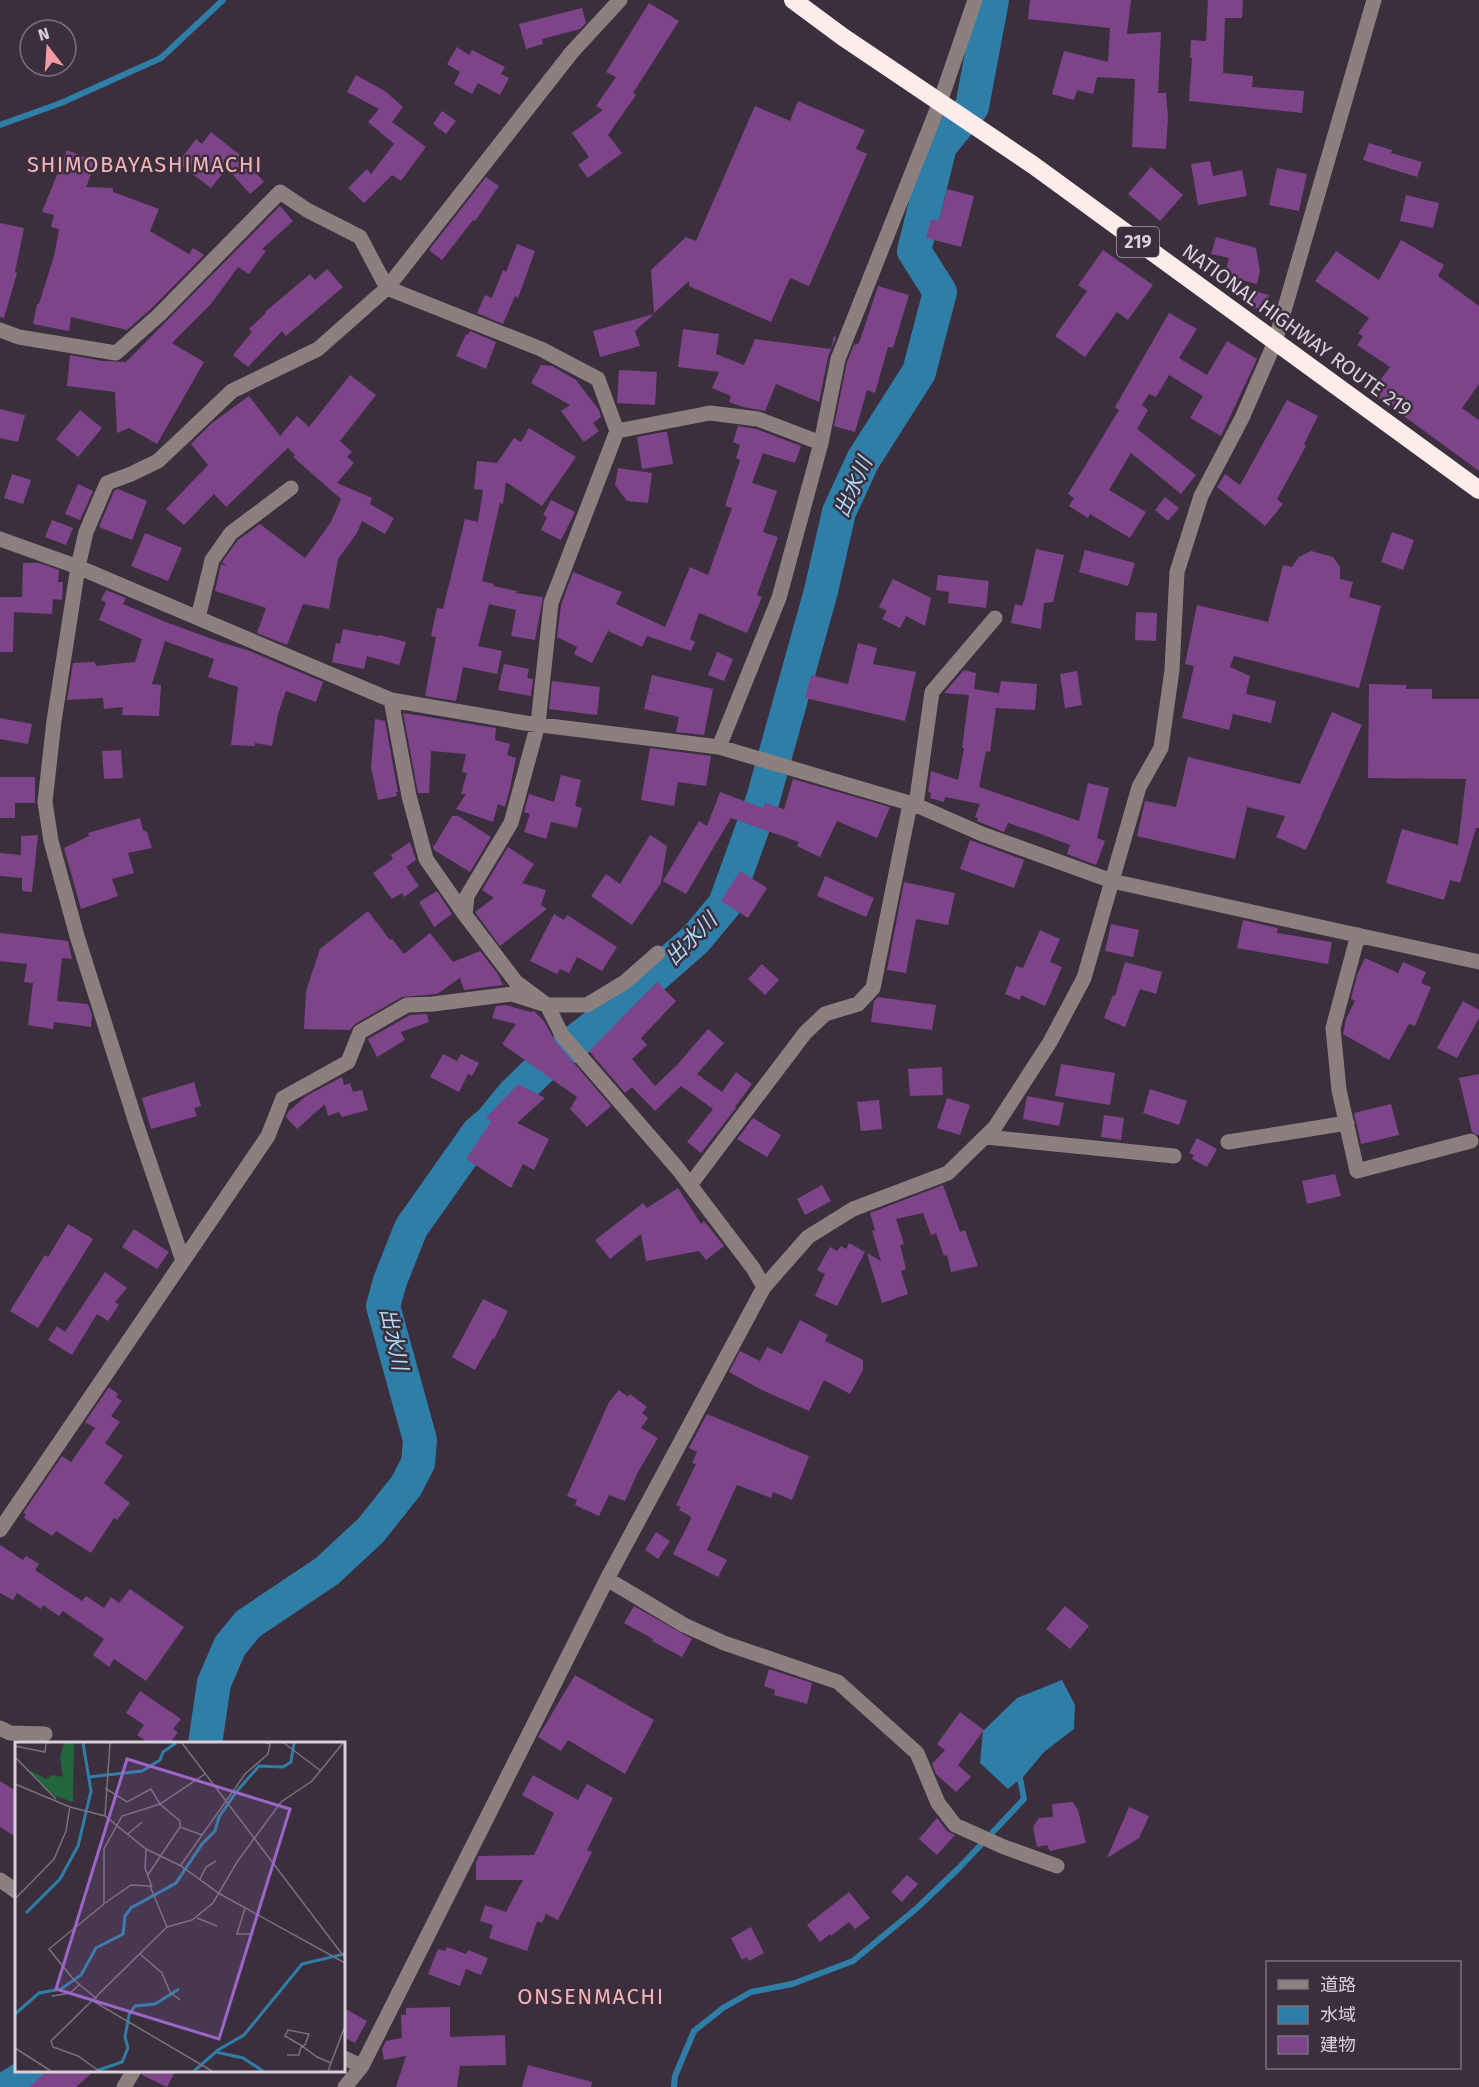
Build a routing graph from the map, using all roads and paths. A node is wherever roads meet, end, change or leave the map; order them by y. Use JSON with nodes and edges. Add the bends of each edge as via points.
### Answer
{"nodes":[{"id":1,"x":620,"y":0,"type":"edge"},
{"id":2,"x":793,"y":0,"type":"edge"},
{"id":3,"x":975,"y":0,"type":"edge"},
{"id":4,"x":1374,"y":0,"type":"edge"},
{"id":5,"x":940,"y":102,"type":"junction"},
{"id":6,"x":387,"y":288,"type":"junction"},
{"id":7,"x":0,"y":330,"type":"edge"},
{"id":8,"x":1275,"y":342,"type":"junction"},
{"id":9,"x":617,"y":431,"type":"junction"},
{"id":10,"x":821,"y":442,"type":"junction"},
{"id":11,"x":291,"y":488,"type":"dead end"},
{"id":12,"x":1479,"y":490,"type":"edge"},
{"id":13,"x":0,"y":539,"type":"edge"},
{"id":14,"x":78,"y":567,"type":"junction"},
{"id":15,"x":198,"y":618,"type":"junction"},
{"id":16,"x":995,"y":618,"type":"dead end"},
{"id":17,"x":391,"y":700,"type":"junction"},
{"id":18,"x":538,"y":724,"type":"junction"},
{"id":19,"x":719,"y":747,"type":"junction"},
{"id":20,"x":913,"y":805,"type":"junction"},
{"id":21,"x":1112,"y":881,"type":"junction"},
{"id":22,"x":465,"y":915,"type":"junction"},
{"id":23,"x":1358,"y":935,"type":"junction"},
{"id":24,"x":658,"y":953,"type":"dead end"},
{"id":25,"x":1479,"y":962,"type":"edge"},
{"id":26,"x":547,"y":1005,"type":"junction"},
{"id":27,"x":1347,"y":1123,"type":"junction"},
{"id":28,"x":985,"y":1137,"type":"junction"},
{"id":29,"x":1471,"y":1141,"type":"dead end"},
{"id":30,"x":1228,"y":1142,"type":"dead end"},
{"id":31,"x":1174,"y":1156,"type":"dead end"},
{"id":32,"x":690,"y":1185,"type":"junction"},
{"id":33,"x":183,"y":1260,"type":"junction"},
{"id":34,"x":764,"y":1287,"type":"junction"},
{"id":35,"x":0,"y":1530,"type":"edge"},
{"id":36,"x":607,"y":1579,"type":"junction"},
{"id":37,"x":0,"y":1728,"type":"edge"},
{"id":38,"x":45,"y":1734,"type":"dead end"},
{"id":39,"x":1057,"y":1866,"type":"dead end"},
{"id":40,"x":0,"y":1880,"type":"edge"},
{"id":41,"x":15,"y":1890,"type":"edge"},
{"id":42,"x":345,"y":2058,"type":"edge"},
{"id":43,"x":362,"y":2066,"type":"junction"},
{"id":44,"x":133,"y":2072,"type":"edge"},
{"id":45,"x":124,"y":2087,"type":"edge"},
{"id":46,"x":345,"y":2087,"type":"edge"}],
"edges":[{"from":1,"to":6,"type":"street","via":[[572,52]]},
{"from":2,"to":5,"type":"highway","name":"NATIONAL HIGHWAY ROUTE 219","number":"219"},
{"from":3,"to":5,"type":"street"},
{"from":4,"to":8,"type":"street"},
{"from":5,"to":8,"type":"highway","name":"NATIONAL HIGHWAY ROUTE 219","number":"219"},
{"from":5,"to":10,"type":"street","via":[[838,359]]},
{"from":6,"to":7,"type":"street","via":[[360,237],[280,192],[159,315],[116,353],[19,337]]},
{"from":6,"to":9,"type":"street","via":[[541,349],[598,379]]},
{"from":6,"to":14,"type":"street","via":[[318,350],[232,391],[158,461],[107,483],[86,532]]},
{"from":8,"to":12,"type":"highway","name":"NATIONAL HIGHWAY ROUTE 219","number":"219"},
{"from":8,"to":21,"type":"street","via":[[1242,418],[1201,496],[1177,572],[1172,670],[1161,748],[1139,787]]},
{"from":9,"to":10,"type":"street","via":[[710,412],[758,419]]},
{"from":9,"to":18,"type":"street","via":[[551,603]]},
{"from":10,"to":19,"type":"street","via":[[779,598]]},
{"from":11,"to":15,"type":"street","via":[[231,533],[212,560]]},
{"from":13,"to":14,"type":"street"},
{"from":14,"to":15,"type":"street"},
{"from":14,"to":33,"type":"street","via":[[52,733],[45,802],[49,831],[80,947]]},
{"from":15,"to":17,"type":"street"},
{"from":16,"to":20,"type":"street","via":[[932,692]]},
{"from":17,"to":18,"type":"street"},
{"from":17,"to":22,"type":"street","via":[[426,859]]},
{"from":18,"to":19,"type":"street"},
{"from":18,"to":22,"type":"street","via":[[511,823],[467,896]]},
{"from":19,"to":20,"type":"street"},
{"from":20,"to":21,"type":"street"},
{"from":20,"to":32,"type":"street","via":[[873,988],[858,1004],[825,1014],[805,1033]]},
{"from":21,"to":23,"type":"street"},
{"from":21,"to":28,"type":"street","via":[[1084,978],[1050,1042]]},
{"from":22,"to":26,"type":"street","via":[[516,982]]},
{"from":23,"to":25,"type":"street"},
{"from":23,"to":27,"type":"street","via":[[1333,1028],[1339,1090]]},
{"from":24,"to":26,"type":"street","via":[[624,982],[587,1005]]},
{"from":26,"to":32,"type":"street","via":[[562,1035]]},
{"from":26,"to":33,"type":"street","via":[[512,994],[408,1005],[360,1032],[348,1062],[283,1098],[268,1136]]},
{"from":27,"to":29,"type":"street","via":[[1357,1171]]},
{"from":27,"to":30,"type":"street"},
{"from":28,"to":31,"type":"street"},
{"from":28,"to":34,"type":"street","via":[[948,1173],[854,1209],[807,1237]]},
{"from":32,"to":34,"type":"street"},
{"from":33,"to":35,"type":"street"},
{"from":34,"to":36,"type":"street"},
{"from":36,"to":39,"type":"street","via":[[684,1625],[838,1682],[917,1754],[938,1803],[955,1825]]},
{"from":36,"to":43,"type":"street"},
{"from":37,"to":38,"type":"street","via":[[10,1733]]},
{"from":40,"to":41,"type":"street"},
{"from":42,"to":43,"type":"street"},
{"from":43,"to":46,"type":"street"},
{"from":44,"to":45,"type":"street"}]}
